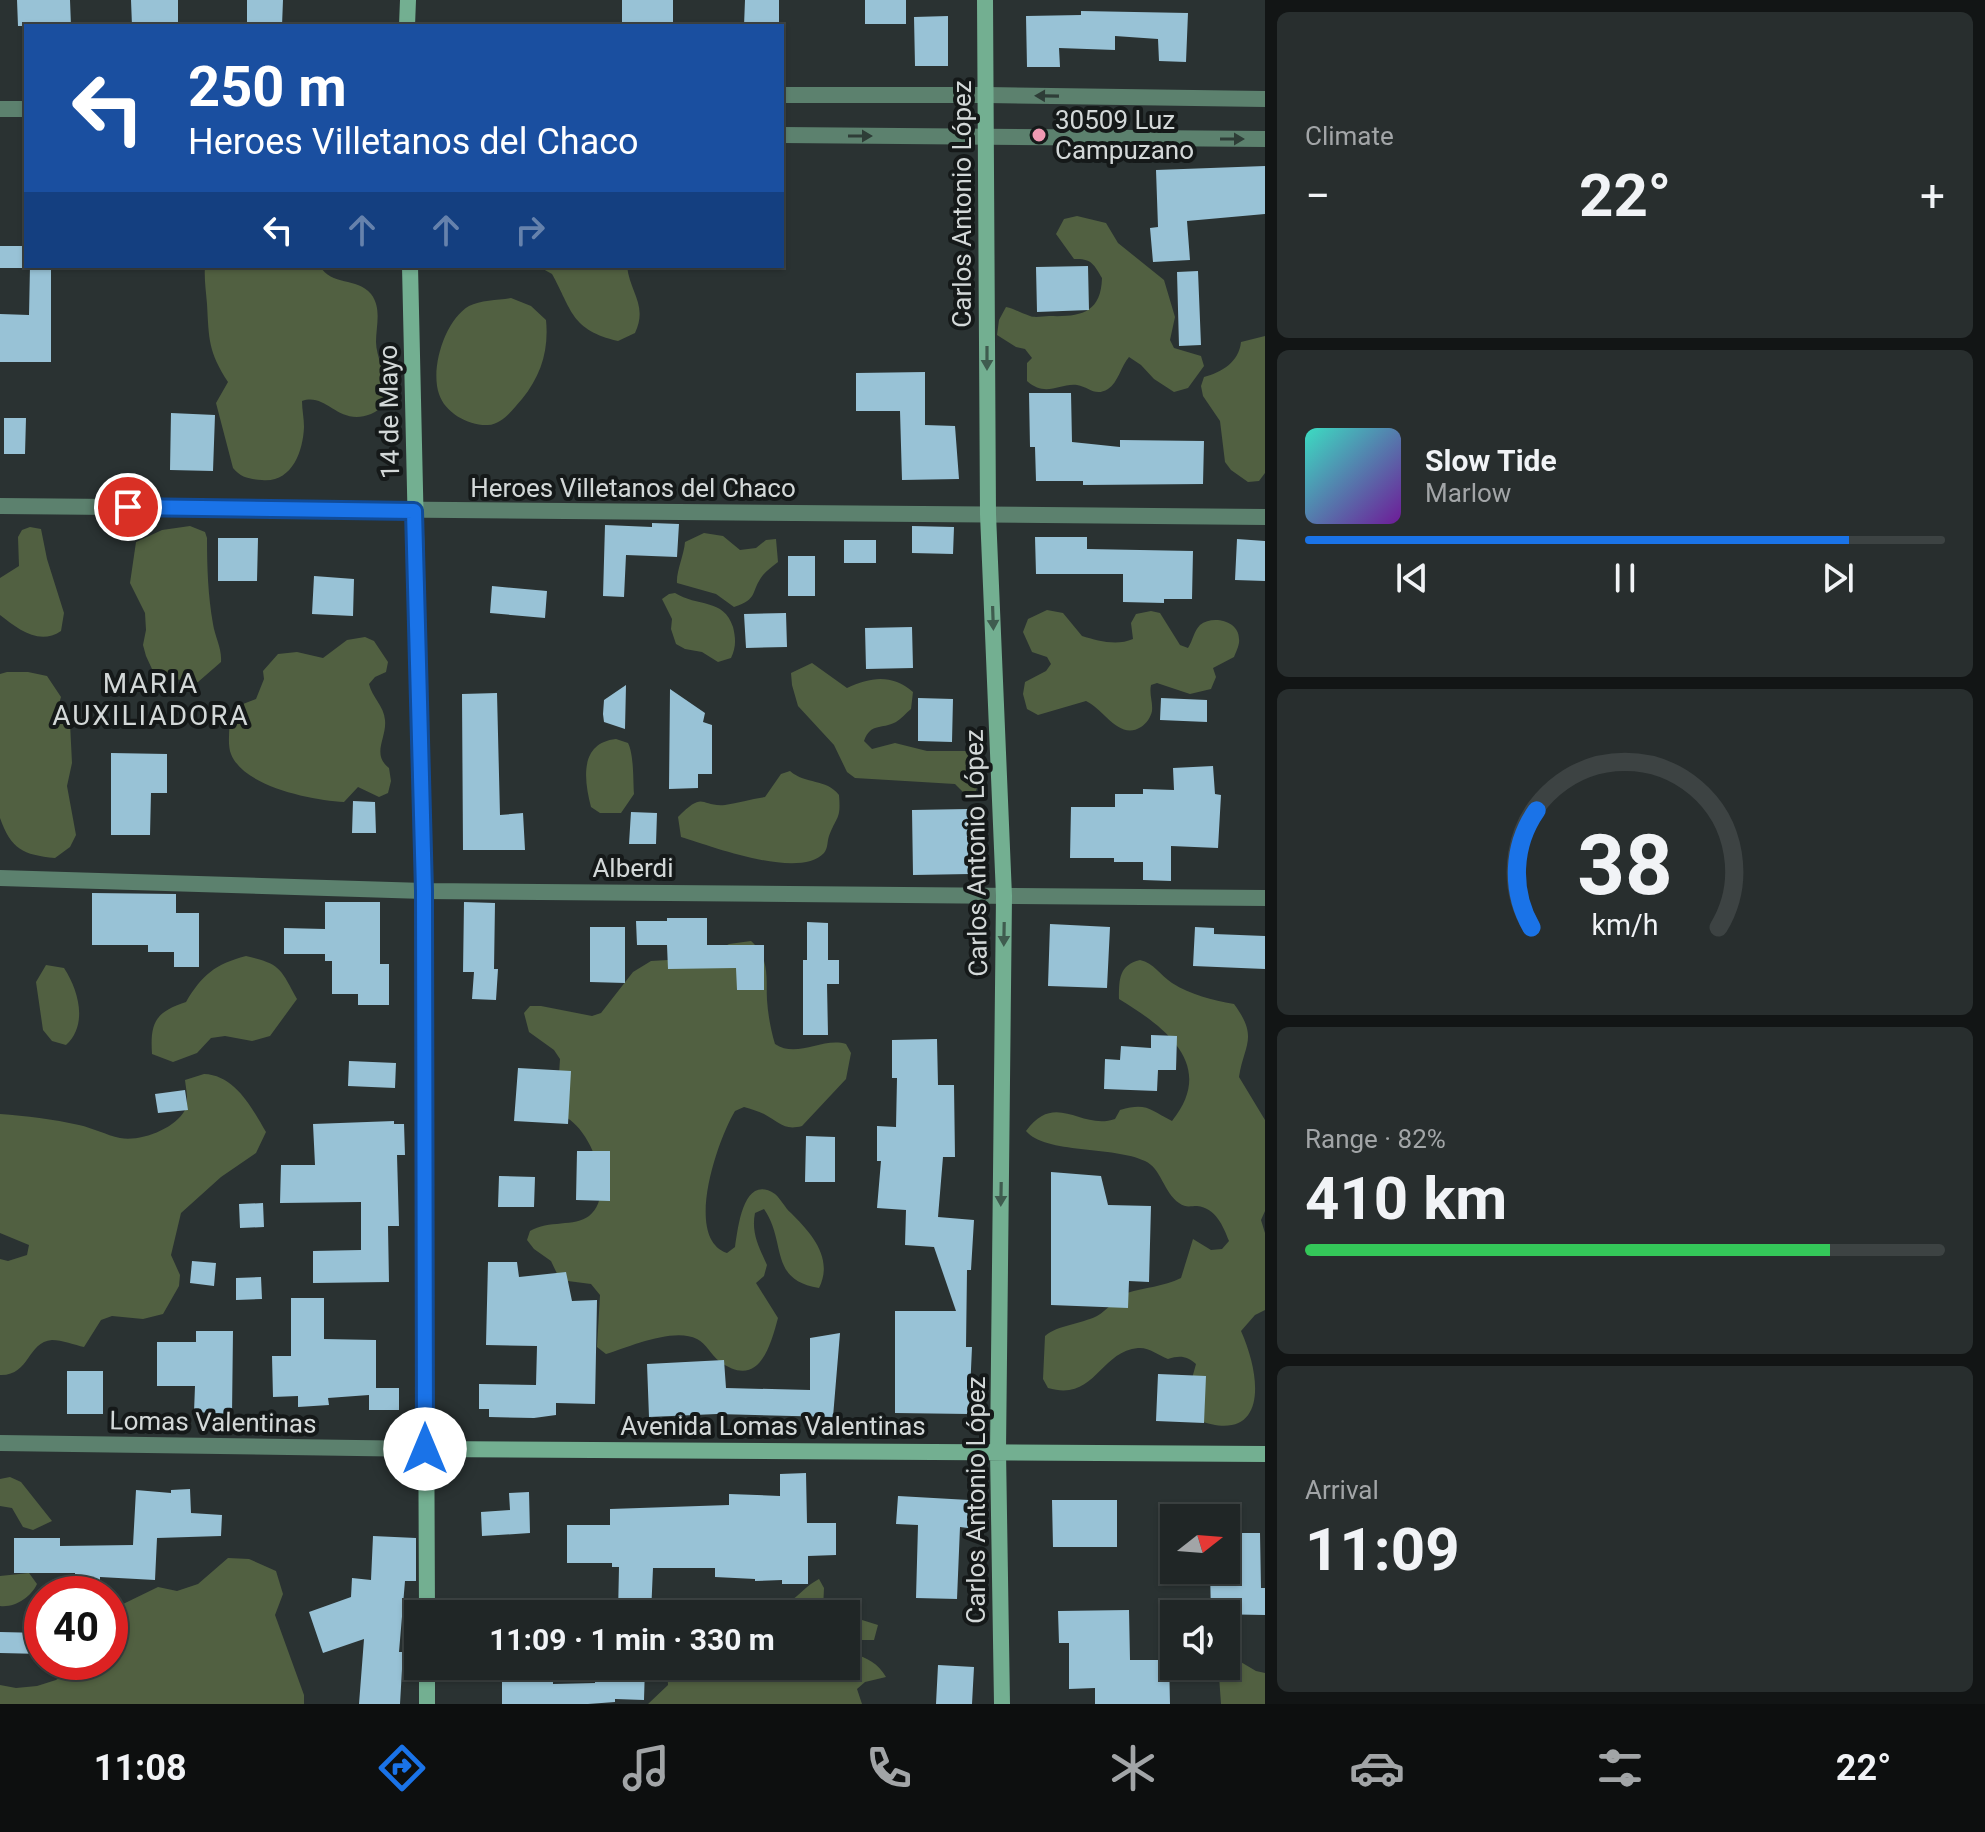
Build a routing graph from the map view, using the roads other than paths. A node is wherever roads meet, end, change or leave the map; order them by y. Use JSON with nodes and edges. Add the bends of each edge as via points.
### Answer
{"nodes":[{"id":1,"x":408,"y":0,"type":"edge"},
{"id":2,"x":985,"y":0,"type":"edge"},
{"id":3,"x":407,"y":24,"type":"edge"},
{"id":4,"x":784,"y":95,"type":"edge"},
{"id":5,"x":986,"y":95,"type":"junction"},
{"id":6,"x":1265,"y":99,"type":"edge"},
{"id":7,"x":0,"y":109,"type":"edge"},
{"id":8,"x":24,"y":109,"type":"edge"},
{"id":9,"x":784,"y":135,"type":"edge"},
{"id":10,"x":986,"y":137,"type":"junction"},
{"id":11,"x":1265,"y":139,"type":"edge"},
{"id":12,"x":410,"y":268,"type":"edge"},
{"id":13,"x":0,"y":506,"type":"edge"},
{"id":14,"x":414,"y":511,"type":"junction"},
{"id":15,"x":988,"y":514,"type":"junction"},
{"id":16,"x":1265,"y":517,"type":"edge"},
{"id":17,"x":0,"y":878,"type":"edge"},
{"id":18,"x":424,"y":891,"type":"junction"},
{"id":19,"x":1004,"y":896,"type":"junction"},
{"id":20,"x":1265,"y":898,"type":"edge"},
{"id":21,"x":0,"y":1443,"type":"edge"},
{"id":22,"x":425,"y":1449,"type":"junction"},
{"id":23,"x":998,"y":1451,"type":"junction"},
{"id":24,"x":1265,"y":1454,"type":"edge"},
{"id":25,"x":427,"y":1600,"type":"edge"},
{"id":26,"x":427,"y":1680,"type":"edge"},
{"id":27,"x":427,"y":1704,"type":"edge"},
{"id":28,"x":1002,"y":1704,"type":"edge"}],
"edges":[{"from":1,"to":3,"type":"street"},
{"from":2,"to":5,"type":"street","name":"Carlos Antonio López"},
{"from":4,"to":5,"type":"street"},
{"from":6,"to":5,"type":"street","one_way":true},
{"from":5,"to":10,"type":"street","name":"Carlos Antonio López"},
{"from":7,"to":8,"type":"street"},
{"from":9,"to":10,"type":"street","one_way":true},
{"from":10,"to":11,"type":"street","one_way":true},
{"from":10,"to":15,"type":"street","name":"Carlos Antonio López","one_way":true},
{"from":12,"to":14,"type":"street","name":"14 de Mayo"},
{"from":13,"to":14,"type":"street","name":"Heroes Villetanos del Chaco"},
{"from":14,"to":15,"type":"street","name":"Heroes Villetanos del Chaco"},
{"from":14,"to":18,"type":"street","name":"14 de Mayo"},
{"from":15,"to":16,"type":"street","name":"Heroes Villetanos del Chaco"},
{"from":15,"to":19,"type":"street","name":"Carlos Antonio López","one_way":true},
{"from":17,"to":18,"type":"street","name":"Alberdi"},
{"from":18,"to":19,"type":"street","name":"Alberdi"},
{"from":18,"to":22,"type":"street","name":"14 de Mayo"},
{"from":19,"to":20,"type":"street","name":"Alberdi"},
{"from":19,"to":23,"type":"street","name":"Carlos Antonio López","one_way":true},
{"from":21,"to":22,"type":"street","name":"Lomas Valentinas"},
{"from":22,"to":23,"type":"street","name":"Avenida Lomas Valentinas"},
{"from":22,"to":25,"type":"street","name":"14 de Mayo"},
{"from":23,"to":24,"type":"street","name":"Avenida Lomas Valentinas"},
{"from":23,"to":28,"type":"street","name":"Carlos Antonio López"},
{"from":26,"to":27,"type":"street"}]}
